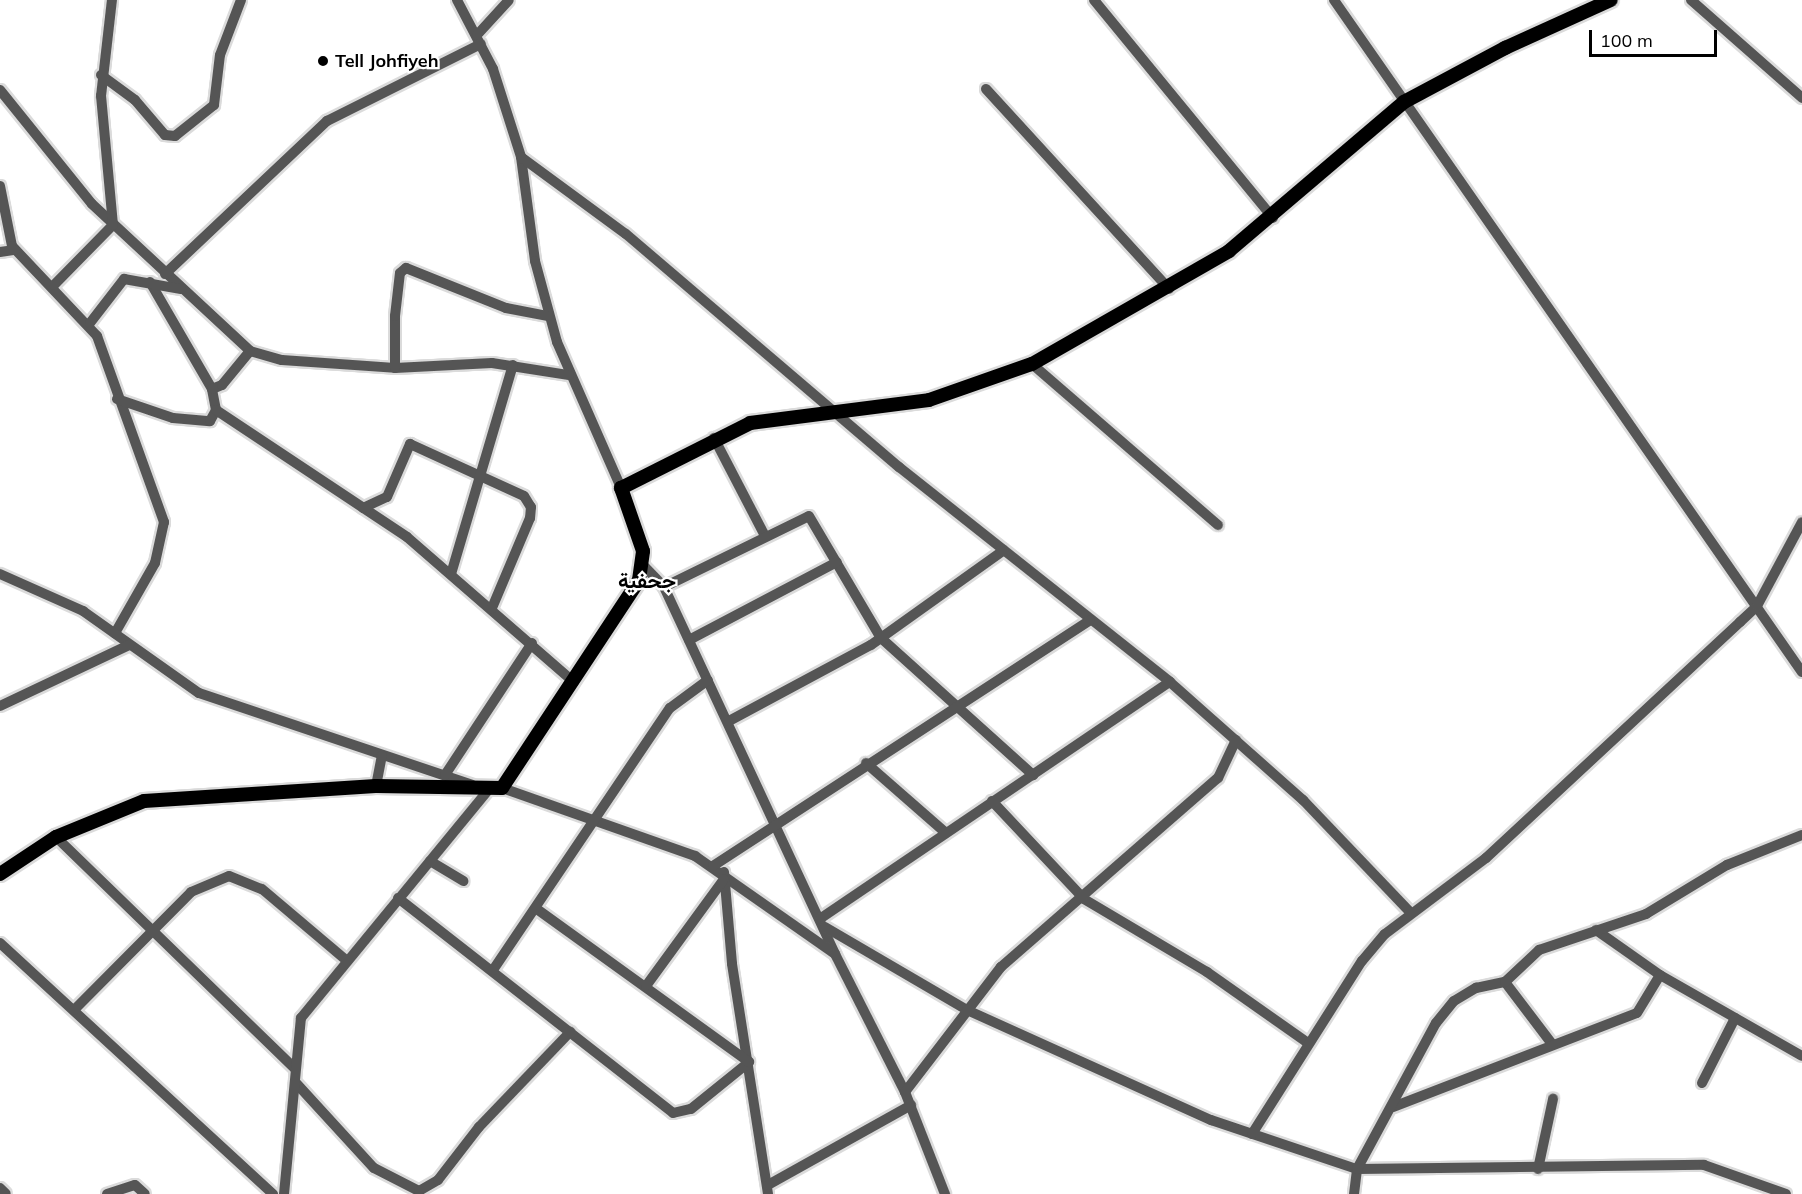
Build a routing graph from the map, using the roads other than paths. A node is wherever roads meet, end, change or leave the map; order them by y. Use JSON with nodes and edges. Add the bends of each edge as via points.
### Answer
{"nodes":[{"id":1,"x":112,"y":0,"type":"edge"},
{"id":2,"x":241,"y":0,"type":"edge"},
{"id":3,"x":457,"y":0,"type":"edge"},
{"id":4,"x":509,"y":0,"type":"edge"},
{"id":5,"x":1094,"y":0,"type":"edge"},
{"id":6,"x":1334,"y":0,"type":"edge"},
{"id":7,"x":1611,"y":0,"type":"edge"},
{"id":8,"x":1691,"y":0,"type":"edge"},
{"id":9,"x":479,"y":39,"type":"junction"},
{"id":10,"x":101,"y":75,"type":"junction"},
{"id":11,"x":986,"y":89,"type":"dead end"},
{"id":12,"x":0,"y":90,"type":"edge"},
{"id":13,"x":1802,"y":98,"type":"edge"},
{"id":14,"x":1404,"y":102,"type":"junction"},
{"id":15,"x":521,"y":157,"type":"junction"},
{"id":16,"x":0,"y":186,"type":"edge"},
{"id":17,"x":1273,"y":218,"type":"junction"},
{"id":18,"x":113,"y":225,"type":"junction"},
{"id":19,"x":15,"y":250,"type":"junction"},
{"id":20,"x":0,"y":252,"type":"edge"},
{"id":21,"x":165,"y":274,"type":"junction"},
{"id":22,"x":150,"y":282,"type":"junction"},
{"id":23,"x":54,"y":285,"type":"junction"},
{"id":24,"x":181,"y":289,"type":"junction"},
{"id":25,"x":1169,"y":289,"type":"junction"},
{"id":26,"x":548,"y":316,"type":"junction"},
{"id":27,"x":90,"y":323,"type":"junction"},
{"id":28,"x":250,"y":351,"type":"junction"},
{"id":29,"x":1032,"y":364,"type":"junction"},
{"id":30,"x":513,"y":365,"type":"junction"},
{"id":31,"x":395,"y":368,"type":"junction"},
{"id":32,"x":569,"y":375,"type":"junction"},
{"id":33,"x":212,"y":389,"type":"junction"},
{"id":34,"x":117,"y":399,"type":"junction"},
{"id":35,"x":216,"y":410,"type":"junction"},
{"id":36,"x":832,"y":410,"type":"junction"},
{"id":37,"x":714,"y":438,"type":"junction"},
{"id":38,"x":481,"y":474,"type":"junction"},
{"id":39,"x":621,"y":488,"type":"junction"},
{"id":40,"x":363,"y":508,"type":"junction"},
{"id":41,"x":1802,"y":522,"type":"edge"},
{"id":42,"x":1218,"y":525,"type":"dead end"},
{"id":43,"x":764,"y":534,"type":"junction"},
{"id":44,"x":1004,"y":550,"type":"junction"},
{"id":45,"x":837,"y":562,"type":"junction"},
{"id":46,"x":644,"y":566,"type":"junction"},
{"id":47,"x":0,"y":574,"type":"edge"},
{"id":48,"x":451,"y":574,"type":"junction"},
{"id":49,"x":664,"y":587,"type":"junction"},
{"id":50,"x":1757,"y":606,"type":"junction"},
{"id":51,"x":492,"y":608,"type":"junction"},
{"id":52,"x":1090,"y":620,"type":"junction"},
{"id":53,"x":115,"y":633,"type":"junction"},
{"id":54,"x":881,"y":638,"type":"junction"},
{"id":55,"x":689,"y":640,"type":"junction"},
{"id":56,"x":532,"y":643,"type":"junction"},
{"id":57,"x":129,"y":645,"type":"junction"},
{"id":58,"x":1802,"y":672,"type":"edge"},
{"id":59,"x":708,"y":680,"type":"junction"},
{"id":60,"x":574,"y":682,"type":"junction"},
{"id":61,"x":1170,"y":682,"type":"junction"},
{"id":62,"x":955,"y":705,"type":"junction"},
{"id":63,"x":0,"y":706,"type":"edge"},
{"id":64,"x":729,"y":721,"type":"junction"},
{"id":65,"x":1236,"y":740,"type":"junction"},
{"id":66,"x":382,"y":756,"type":"junction"},
{"id":67,"x":866,"y":763,"type":"junction"},
{"id":68,"x":445,"y":775,"type":"junction"},
{"id":69,"x":1033,"y":775,"type":"junction"},
{"id":70,"x":376,"y":786,"type":"junction"},
{"id":71,"x":475,"y":786,"type":"junction"},
{"id":72,"x":496,"y":788,"type":"junction"},
{"id":73,"x":992,"y":801,"type":"junction"},
{"id":74,"x":777,"y":819,"type":"junction"},
{"id":75,"x":599,"y":820,"type":"junction"},
{"id":76,"x":946,"y":833,"type":"junction"},
{"id":77,"x":1802,"y":835,"type":"edge"},
{"id":78,"x":56,"y":837,"type":"junction"},
{"id":79,"x":430,"y":861,"type":"junction"},
{"id":80,"x":713,"y":866,"type":"junction"},
{"id":81,"x":0,"y":874,"type":"edge"},
{"id":82,"x":724,"y":875,"type":"junction"},
{"id":83,"x":463,"y":881,"type":"dead end"},
{"id":84,"x":398,"y":898,"type":"junction"},
{"id":85,"x":1084,"y":899,"type":"junction"},
{"id":86,"x":537,"y":909,"type":"junction"},
{"id":87,"x":1410,"y":912,"type":"junction"},
{"id":88,"x":823,"y":922,"type":"junction"},
{"id":89,"x":1596,"y":930,"type":"junction"},
{"id":90,"x":152,"y":933,"type":"junction"},
{"id":91,"x":0,"y":943,"type":"edge"},
{"id":92,"x":835,"y":954,"type":"junction"},
{"id":93,"x":346,"y":960,"type":"junction"},
{"id":94,"x":493,"y":970,"type":"junction"},
{"id":95,"x":1660,"y":975,"type":"junction"},
{"id":96,"x":1505,"y":982,"type":"junction"},
{"id":97,"x":646,"y":986,"type":"junction"},
{"id":98,"x":967,"y":1010,"type":"junction"},
{"id":99,"x":74,"y":1011,"type":"junction"},
{"id":100,"x":1735,"y":1018,"type":"junction"},
{"id":101,"x":570,"y":1032,"type":"junction"},
{"id":102,"x":1308,"y":1043,"type":"junction"},
{"id":103,"x":1552,"y":1044,"type":"junction"},
{"id":104,"x":1802,"y":1056,"type":"edge"},
{"id":105,"x":749,"y":1062,"type":"junction"},
{"id":106,"x":294,"y":1068,"type":"junction"},
{"id":107,"x":296,"y":1083,"type":"junction"},
{"id":108,"x":1702,"y":1083,"type":"dead end"},
{"id":109,"x":905,"y":1092,"type":"junction"},
{"id":110,"x":1553,"y":1099,"type":"dead end"},
{"id":111,"x":911,"y":1105,"type":"junction"},
{"id":112,"x":1393,"y":1107,"type":"junction"},
{"id":113,"x":1252,"y":1134,"type":"junction"},
{"id":114,"x":1357,"y":1169,"type":"junction"},
{"id":115,"x":1538,"y":1169,"type":"junction"},
{"id":116,"x":0,"y":1188,"type":"edge"},
{"id":117,"x":768,"y":1190,"type":"edge"},
{"id":118,"x":407,"y":1191,"type":"edge"},
{"id":119,"x":6,"y":1194,"type":"edge"},
{"id":120,"x":107,"y":1194,"type":"edge"},
{"id":121,"x":145,"y":1194,"type":"edge"},
{"id":122,"x":273,"y":1194,"type":"edge"},
{"id":123,"x":284,"y":1194,"type":"edge"},
{"id":124,"x":945,"y":1194,"type":"edge"},
{"id":125,"x":1354,"y":1194,"type":"edge"},
{"id":126,"x":1786,"y":1194,"type":"edge"}],
"edges":[{"from":1,"to":10,"type":"street"},
{"from":2,"to":10,"type":"street","via":[[220,55],[214,105],[175,136],[168,137],[135,100]]},
{"from":3,"to":9,"type":"street"},
{"from":4,"to":9,"type":"street"},
{"from":5,"to":17,"type":"street"},
{"from":6,"to":14,"type":"street"},
{"from":7,"to":14,"type":"main road","via":[[1504,48]]},
{"from":8,"to":13,"type":"street"},
{"from":9,"to":15,"type":"street"},
{"from":9,"to":21,"type":"street","via":[[327,121]]},
{"from":10,"to":18,"type":"street"},
{"from":11,"to":25,"type":"street"},
{"from":12,"to":18,"type":"street"},
{"from":14,"to":17,"type":"main road"},
{"from":14,"to":50,"type":"street"},
{"from":15,"to":26,"type":"street"},
{"from":15,"to":36,"type":"street","via":[[626,234]]},
{"from":16,"to":19,"type":"street"},
{"from":17,"to":25,"type":"main road"},
{"from":18,"to":21,"type":"street"},
{"from":18,"to":23,"type":"street"},
{"from":19,"to":20,"type":"street"},
{"from":19,"to":23,"type":"street"},
{"from":21,"to":24,"type":"street"},
{"from":22,"to":24,"type":"street"},
{"from":22,"to":27,"type":"street","via":[[124,279]]},
{"from":22,"to":33,"type":"street"},
{"from":23,"to":27,"type":"street"},
{"from":24,"to":28,"type":"street"},
{"from":25,"to":29,"type":"main road"},
{"from":26,"to":31,"type":"street","via":[[506,308],[406,268],[400,273],[396,305]]},
{"from":26,"to":32,"type":"street"},
{"from":27,"to":34,"type":"street"},
{"from":28,"to":31,"type":"street","via":[[282,360]]},
{"from":28,"to":33,"type":"street","via":[[222,385]]},
{"from":29,"to":36,"type":"main road","via":[[929,400]]},
{"from":29,"to":42,"type":"street"},
{"from":30,"to":31,"type":"street","via":[[471,362]]},
{"from":30,"to":32,"type":"street"},
{"from":30,"to":38,"type":"street"},
{"from":32,"to":39,"type":"street"},
{"from":33,"to":35,"type":"street"},
{"from":34,"to":35,"type":"street","via":[[207,422]]},
{"from":34,"to":53,"type":"street","via":[[164,530],[145,585]]},
{"from":35,"to":40,"type":"street"},
{"from":36,"to":37,"type":"main road","via":[[766,418]]},
{"from":36,"to":44,"type":"street"},
{"from":37,"to":39,"type":"main road"},
{"from":37,"to":43,"type":"street"},
{"from":38,"to":40,"type":"street","via":[[411,444],[387,497]]},
{"from":38,"to":48,"type":"street"},
{"from":38,"to":51,"type":"street","via":[[524,496],[531,507]]},
{"from":39,"to":46,"type":"main road"},
{"from":40,"to":48,"type":"street"},
{"from":41,"to":50,"type":"street"},
{"from":43,"to":45,"type":"street","via":[[808,516]]},
{"from":43,"to":49,"type":"street"},
{"from":44,"to":52,"type":"street"},
{"from":44,"to":54,"type":"street"},
{"from":45,"to":54,"type":"street"},
{"from":45,"to":55,"type":"street"},
{"from":46,"to":49,"type":"street"},
{"from":46,"to":60,"type":"main road"},
{"from":47,"to":53,"type":"street","via":[[61,598]]},
{"from":48,"to":51,"type":"street"},
{"from":49,"to":55,"type":"street"},
{"from":50,"to":58,"type":"street"},
{"from":50,"to":87,"type":"street","via":[[1486,858]]},
{"from":51,"to":56,"type":"street"},
{"from":52,"to":61,"type":"street"},
{"from":52,"to":62,"type":"street"},
{"from":53,"to":57,"type":"street"},
{"from":54,"to":62,"type":"street"},
{"from":54,"to":64,"type":"street"},
{"from":55,"to":59,"type":"street"},
{"from":56,"to":60,"type":"street"},
{"from":56,"to":68,"type":"street"},
{"from":57,"to":63,"type":"street"},
{"from":57,"to":66,"type":"street","via":[[199,693]]},
{"from":59,"to":64,"type":"street"},
{"from":59,"to":75,"type":"street","via":[[670,708]]},
{"from":60,"to":72,"type":"main road"},
{"from":61,"to":65,"type":"street"},
{"from":61,"to":69,"type":"street"},
{"from":62,"to":67,"type":"street"},
{"from":62,"to":69,"type":"street"},
{"from":64,"to":74,"type":"street"},
{"from":65,"to":85,"type":"street","via":[[1218,778]]},
{"from":65,"to":87,"type":"street","via":[[1303,800]]},
{"from":66,"to":68,"type":"street"},
{"from":66,"to":70,"type":"street"},
{"from":67,"to":74,"type":"street"},
{"from":67,"to":76,"type":"street"},
{"from":68,"to":71,"type":"street"},
{"from":69,"to":73,"type":"street"},
{"from":70,"to":71,"type":"main road"},
{"from":70,"to":78,"type":"main road","via":[[144,801]]},
{"from":71,"to":72,"type":"main road"},
{"from":72,"to":75,"type":"street"},
{"from":72,"to":79,"type":"street"},
{"from":73,"to":76,"type":"street"},
{"from":73,"to":85,"type":"street"},
{"from":74,"to":80,"type":"street"},
{"from":74,"to":88,"type":"street"},
{"from":75,"to":80,"type":"street"},
{"from":75,"to":86,"type":"street"},
{"from":76,"to":88,"type":"street"},
{"from":77,"to":89,"type":"street","via":[[1727,865],[1646,915]]},
{"from":78,"to":81,"type":"main road"},
{"from":78,"to":90,"type":"street"},
{"from":79,"to":83,"type":"street"},
{"from":79,"to":84,"type":"street"},
{"from":80,"to":82,"type":"street"},
{"from":82,"to":92,"type":"street"},
{"from":82,"to":97,"type":"street"},
{"from":82,"to":105,"type":"street"},
{"from":84,"to":93,"type":"street"},
{"from":84,"to":94,"type":"street"},
{"from":85,"to":98,"type":"street","via":[[1011,958]]},
{"from":85,"to":102,"type":"street","via":[[1207,972]]},
{"from":86,"to":94,"type":"street"},
{"from":86,"to":97,"type":"street"},
{"from":87,"to":102,"type":"street","via":[[1362,961]]},
{"from":88,"to":92,"type":"street"},
{"from":88,"to":98,"type":"street"},
{"from":89,"to":95,"type":"street"},
{"from":89,"to":96,"type":"street","via":[[1539,950]]},
{"from":90,"to":93,"type":"street","via":[[201,885],[236,877],[262,889]]},
{"from":90,"to":99,"type":"street"},
{"from":90,"to":106,"type":"street"},
{"from":91,"to":99,"type":"street"},
{"from":92,"to":109,"type":"street"},
{"from":93,"to":106,"type":"street","via":[[300,1021]]},
{"from":94,"to":101,"type":"street"},
{"from":95,"to":100,"type":"street"},
{"from":95,"to":103,"type":"street","via":[[1637,1013]]},
{"from":96,"to":103,"type":"street"},
{"from":96,"to":112,"type":"street","via":[[1476,988],[1443,1012]]},
{"from":97,"to":105,"type":"street"},
{"from":98,"to":109,"type":"street"},
{"from":98,"to":113,"type":"street"},
{"from":99,"to":122,"type":"street"},
{"from":100,"to":104,"type":"street"},
{"from":100,"to":108,"type":"street"},
{"from":101,"to":105,"type":"street","via":[[677,1114],[692,1109]]},
{"from":101,"to":118,"type":"street","via":[[478,1127],[438,1180],[419,1191]]},
{"from":102,"to":113,"type":"street"},
{"from":103,"to":112,"type":"street"},
{"from":105,"to":117,"type":"street"},
{"from":106,"to":107,"type":"street"},
{"from":107,"to":118,"type":"street","via":[[374,1168]]},
{"from":107,"to":123,"type":"street"},
{"from":109,"to":111,"type":"street"},
{"from":110,"to":115,"type":"street"},
{"from":111,"to":117,"type":"street"},
{"from":111,"to":124,"type":"street"},
{"from":112,"to":114,"type":"street"},
{"from":113,"to":114,"type":"street"},
{"from":114,"to":115,"type":"street"},
{"from":114,"to":125,"type":"street"},
{"from":115,"to":126,"type":"street","via":[[1706,1165]]},
{"from":116,"to":119,"type":"street"},
{"from":120,"to":121,"type":"street","via":[[135,1185]]}]}
